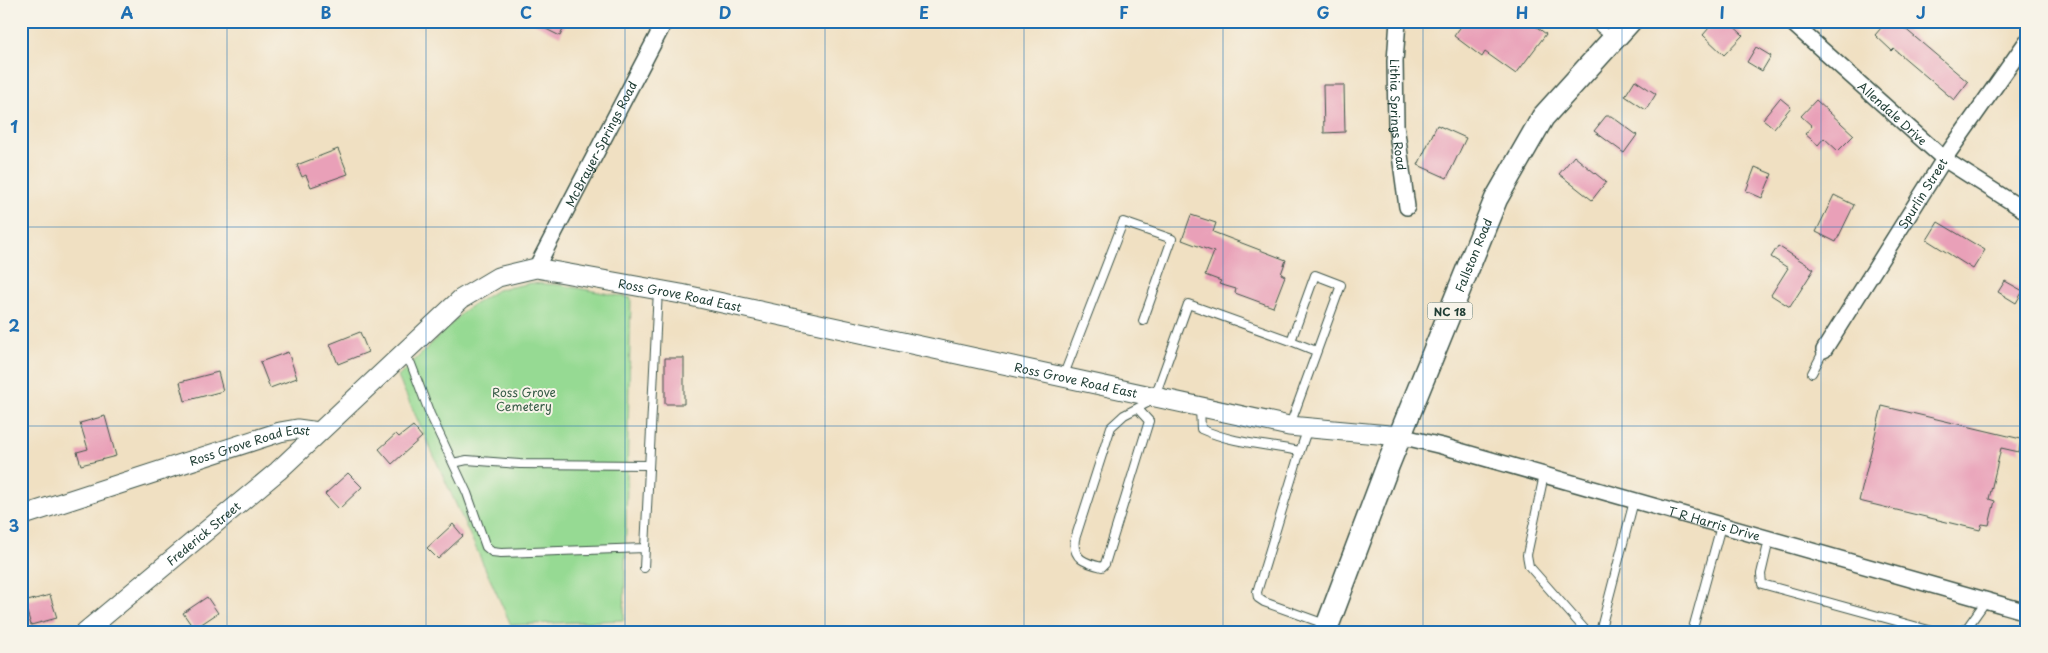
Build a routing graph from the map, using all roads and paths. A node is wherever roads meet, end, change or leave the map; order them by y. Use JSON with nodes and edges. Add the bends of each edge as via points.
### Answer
{"nodes":[{"id":1,"x":666,"y":21,"type":"edge"},
{"id":2,"x":1398,"y":21,"type":"edge"},
{"id":3,"x":1591,"y":21,"type":"edge"},
{"id":4,"x":1630,"y":21,"type":"edge"},
{"id":5,"x":1790,"y":21,"type":"edge"},
{"id":6,"x":1613,"y":40,"type":"junction"},
{"id":7,"x":2027,"y":41,"type":"edge"},
{"id":8,"x":1944,"y":159,"type":"junction"},
{"id":9,"x":1408,"y":207,"type":"dead end"},
{"id":10,"x":2027,"y":212,"type":"edge"},
{"id":11,"x":536,"y":268,"type":"junction"},
{"id":12,"x":658,"y":290,"type":"junction"},
{"id":13,"x":1143,"y":321,"type":"dead end"},
{"id":14,"x":1291,"y":341,"type":"junction"},
{"id":15,"x":1824,"y":350,"type":"joint"},
{"id":16,"x":1316,"y":351,"type":"junction"},
{"id":17,"x":402,"y":354,"type":"junction"},
{"id":18,"x":1812,"y":373,"type":"dead end"},
{"id":19,"x":1062,"y":379,"type":"junction"},
{"id":20,"x":1155,"y":398,"type":"junction"},
{"id":21,"x":1200,"y":408,"type":"junction"},
{"id":22,"x":1138,"y":409,"type":"junction"},
{"id":23,"x":1289,"y":426,"type":"junction"},
{"id":24,"x":1308,"y":428,"type":"junction"},
{"id":25,"x":319,"y":432,"type":"junction"},
{"id":26,"x":1400,"y":436,"type":"junction"},
{"id":27,"x":1300,"y":451,"type":"junction"},
{"id":28,"x":453,"y":463,"type":"junction"},
{"id":29,"x":648,"y":465,"type":"junction"},
{"id":30,"x":1544,"y":475,"type":"junction"},
{"id":31,"x":1634,"y":501,"type":"junction"},
{"id":32,"x":21,"y":516,"type":"edge"},
{"id":33,"x":1721,"y":526,"type":"junction"},
{"id":34,"x":1769,"y":540,"type":"junction"},
{"id":35,"x":645,"y":548,"type":"junction"},
{"id":36,"x":644,"y":568,"type":"dead end"},
{"id":37,"x":1986,"y":601,"type":"junction"},
{"id":38,"x":2027,"y":612,"type":"edge"},
{"id":39,"x":1326,"y":628,"type":"edge"},
{"id":40,"x":85,"y":632,"type":"edge"},
{"id":41,"x":1586,"y":632,"type":"edge"},
{"id":42,"x":1600,"y":632,"type":"edge"},
{"id":43,"x":1692,"y":632,"type":"edge"},
{"id":44,"x":1936,"y":632,"type":"edge"},
{"id":45,"x":1964,"y":632,"type":"edge"}],
"edges":[{"from":1,"to":11,"type":"street","name":"McBrayer-Springs Road"},
{"from":2,"to":9,"type":"street","name":"Lithia Springs Road","via":[[1396,126]]},
{"from":3,"to":6,"type":"lane"},
{"from":4,"to":6,"type":"main road","name":"Fallston Road","number":"NC 18"},
{"from":5,"to":8,"type":"street","name":"Allendale Drive"},
{"from":6,"to":26,"type":"main road","name":"Fallston Road","number":"NC 18","via":[[1543,117],[1496,200]]},
{"from":7,"to":8,"type":"street","name":"Spurlin Street"},
{"from":8,"to":10,"type":"street","name":"Allendale Drive"},
{"from":8,"to":15,"type":"street","name":"Spurlin Street"},
{"from":11,"to":12,"type":"street","name":"Ross Grove Road East"},
{"from":11,"to":17,"type":"street","name":"Ross Grove Road East","via":[[498,277],[461,299]]},
{"from":12,"to":19,"type":"street","name":"Ross Grove Road East"},
{"from":12,"to":29,"type":"lane"},
{"from":13,"to":19,"type":"lane","via":[[1172,239],[1123,222]]},
{"from":14,"to":16,"type":"lane"},
{"from":14,"to":16,"type":"lane","via":[[1315,275],[1341,285]]},
{"from":14,"to":20,"type":"lane","via":[[1188,304]]},
{"from":15,"to":18,"type":"lane"},
{"from":16,"to":23,"type":"lane"},
{"from":17,"to":25,"type":"street","name":"Ross Grove Road East"},
{"from":17,"to":28,"type":"lane","via":[[411,364]]},
{"from":19,"to":20,"type":"street","name":"Ross Grove Road East"},
{"from":20,"to":21,"type":"street","name":"Ross Grove Road East"},
{"from":20,"to":22,"type":"lane"},
{"from":21,"to":23,"type":"street","name":"Ross Grove Road East"},
{"from":21,"to":27,"type":"lane","via":[[1201,429],[1223,438]]},
{"from":22,"to":22,"type":"lane","via":[[1149,421],[1105,564],[1088,564],[1078,558],[1074,548],[1092,481],[1111,427],[1124,415]]},
{"from":23,"to":24,"type":"street","name":"Ross Grove Road East"},
{"from":24,"to":26,"type":"street","name":"Ross Grove Road East"},
{"from":24,"to":27,"type":"lane"},
{"from":25,"to":32,"type":"street","name":"Ross Grove Road East","via":[[297,429],[280,432]]},
{"from":25,"to":40,"type":"street","name":"Frederick Street","via":[[278,471]]},
{"from":26,"to":30,"type":"street","name":"T R Harris Drive"},
{"from":26,"to":39,"type":"main road","name":"Fallston Road","number":"NC 18"},
{"from":27,"to":39,"type":"lane","via":[[1257,592],[1258,598],[1264,602]]},
{"from":28,"to":29,"type":"lane","via":[[467,460],[520,464]]},
{"from":28,"to":35,"type":"lane","via":[[481,536],[492,552]]},
{"from":29,"to":35,"type":"lane"},
{"from":30,"to":31,"type":"street","name":"T R Harris Drive"},
{"from":30,"to":41,"type":"lane","via":[[1527,555],[1529,566]]},
{"from":31,"to":33,"type":"street","name":"T R Harris Drive"},
{"from":31,"to":42,"type":"lane"},
{"from":33,"to":34,"type":"street","name":"T R Harris Drive"},
{"from":33,"to":43,"type":"lane"},
{"from":34,"to":37,"type":"street","name":"T R Harris Drive"},
{"from":34,"to":44,"type":"lane","via":[[1761,574],[1762,584]]},
{"from":35,"to":36,"type":"lane"},
{"from":37,"to":38,"type":"street","name":"T R Harris Drive"},
{"from":37,"to":45,"type":"lane"}]}
